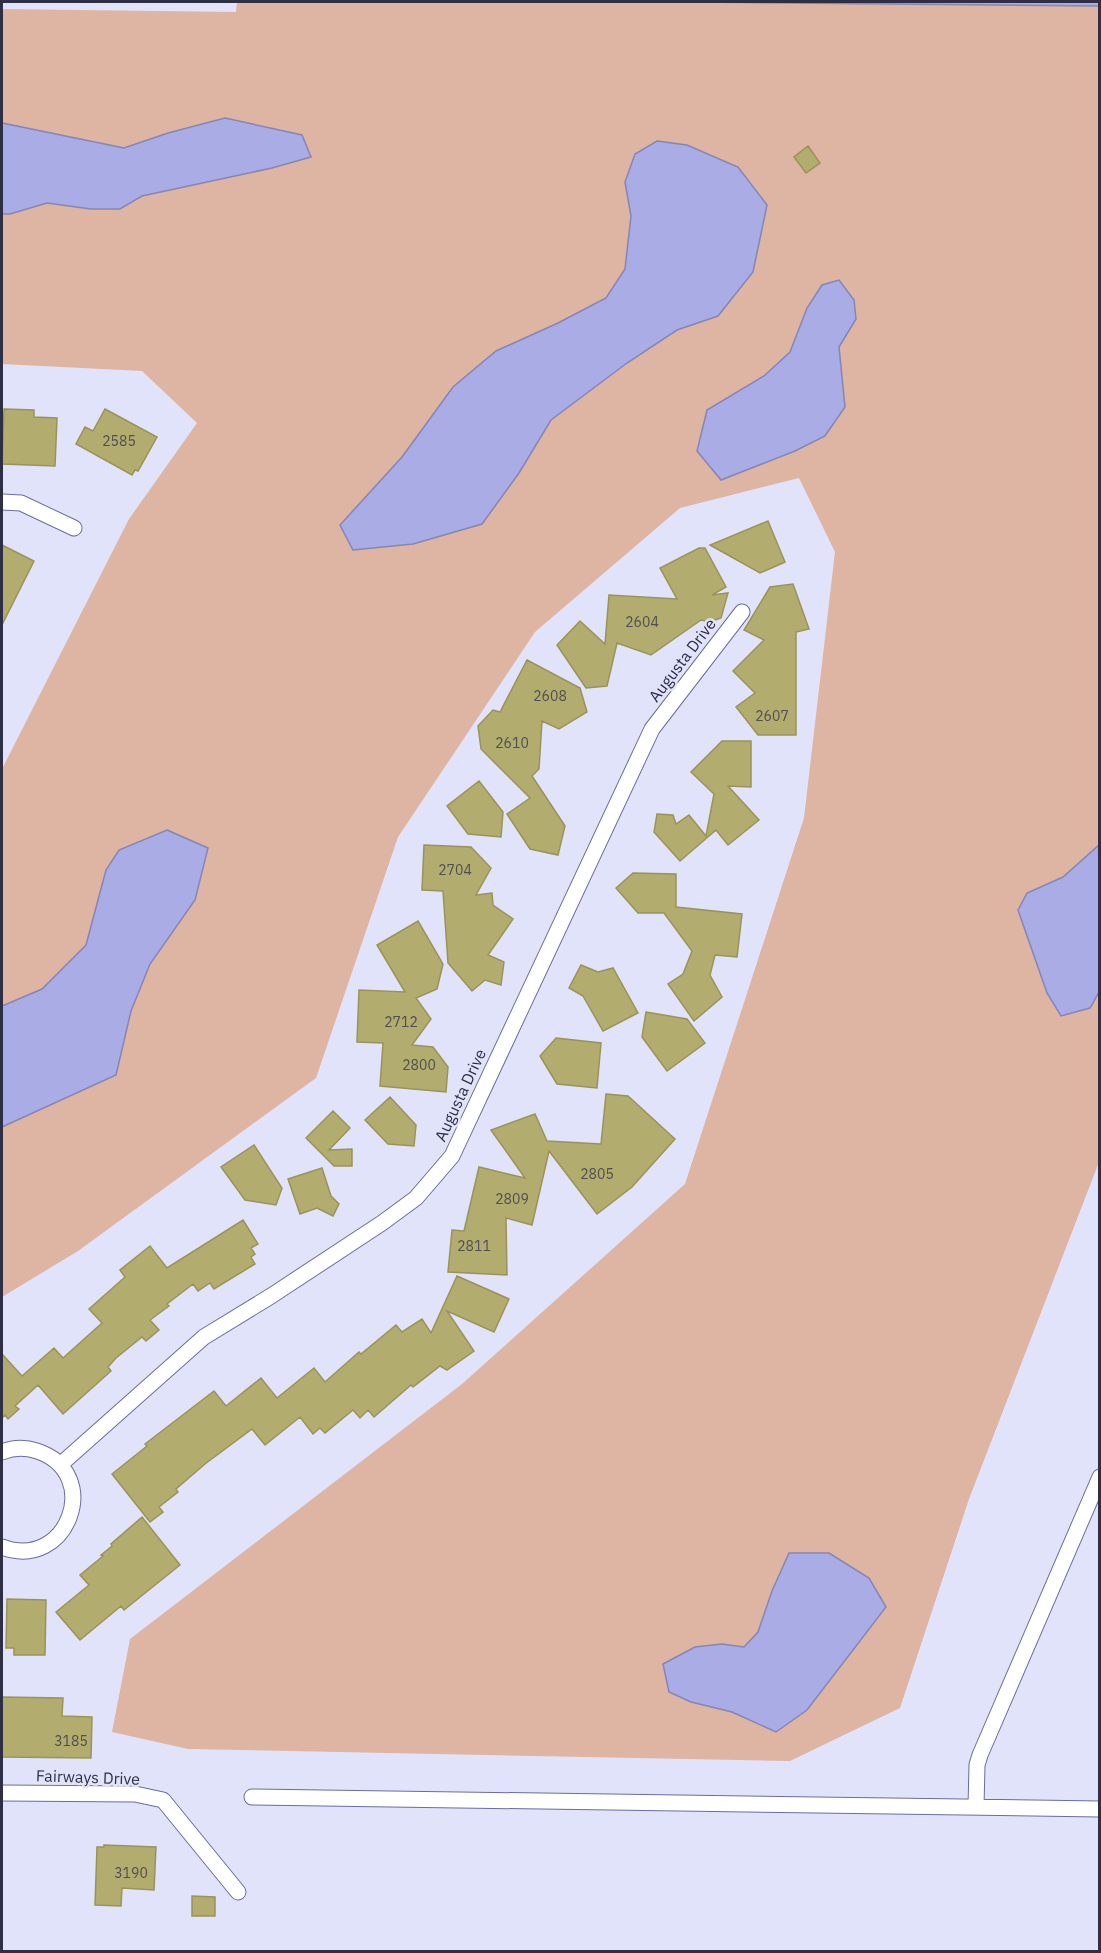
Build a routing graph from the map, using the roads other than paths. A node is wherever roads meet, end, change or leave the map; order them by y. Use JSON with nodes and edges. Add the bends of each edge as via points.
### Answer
{"nodes":[{"id":1,"x":2,"y":502,"type":"edge"},
{"id":2,"x":74,"y":528,"type":"dead end"},
{"id":3,"x":742,"y":612,"type":"dead end"},
{"id":4,"x":2,"y":1452,"type":"edge"},
{"id":5,"x":60,"y":1465,"type":"junction"},
{"id":6,"x":1100,"y":1477,"type":"edge"},
{"id":7,"x":2,"y":1547,"type":"edge"},
{"id":8,"x":2,"y":1793,"type":"edge"},
{"id":9,"x":252,"y":1797,"type":"dead end"},
{"id":10,"x":976,"y":1807,"type":"junction"},
{"id":11,"x":1100,"y":1809,"type":"edge"},
{"id":12,"x":238,"y":1892,"type":"dead end"}],
"edges":[{"from":1,"to":2,"type":"street","via":[[21,503]]},
{"from":3,"to":5,"type":"street","name":"Augusta Drive","via":[[652,729],[452,1156],[416,1198],[382,1223],[204,1337]]},
{"from":4,"to":5,"type":"street","via":[[29,1448]]},
{"from":5,"to":7,"type":"street","via":[[74,1494],[67,1526],[42,1547],[26,1552]]},
{"from":6,"to":10,"type":"street","via":[[982,1749],[977,1765]]},
{"from":8,"to":12,"type":"street","name":"Fairways Drive","via":[[135,1794],[163,1800]]},
{"from":9,"to":10,"type":"street"},
{"from":10,"to":11,"type":"street"}]}
